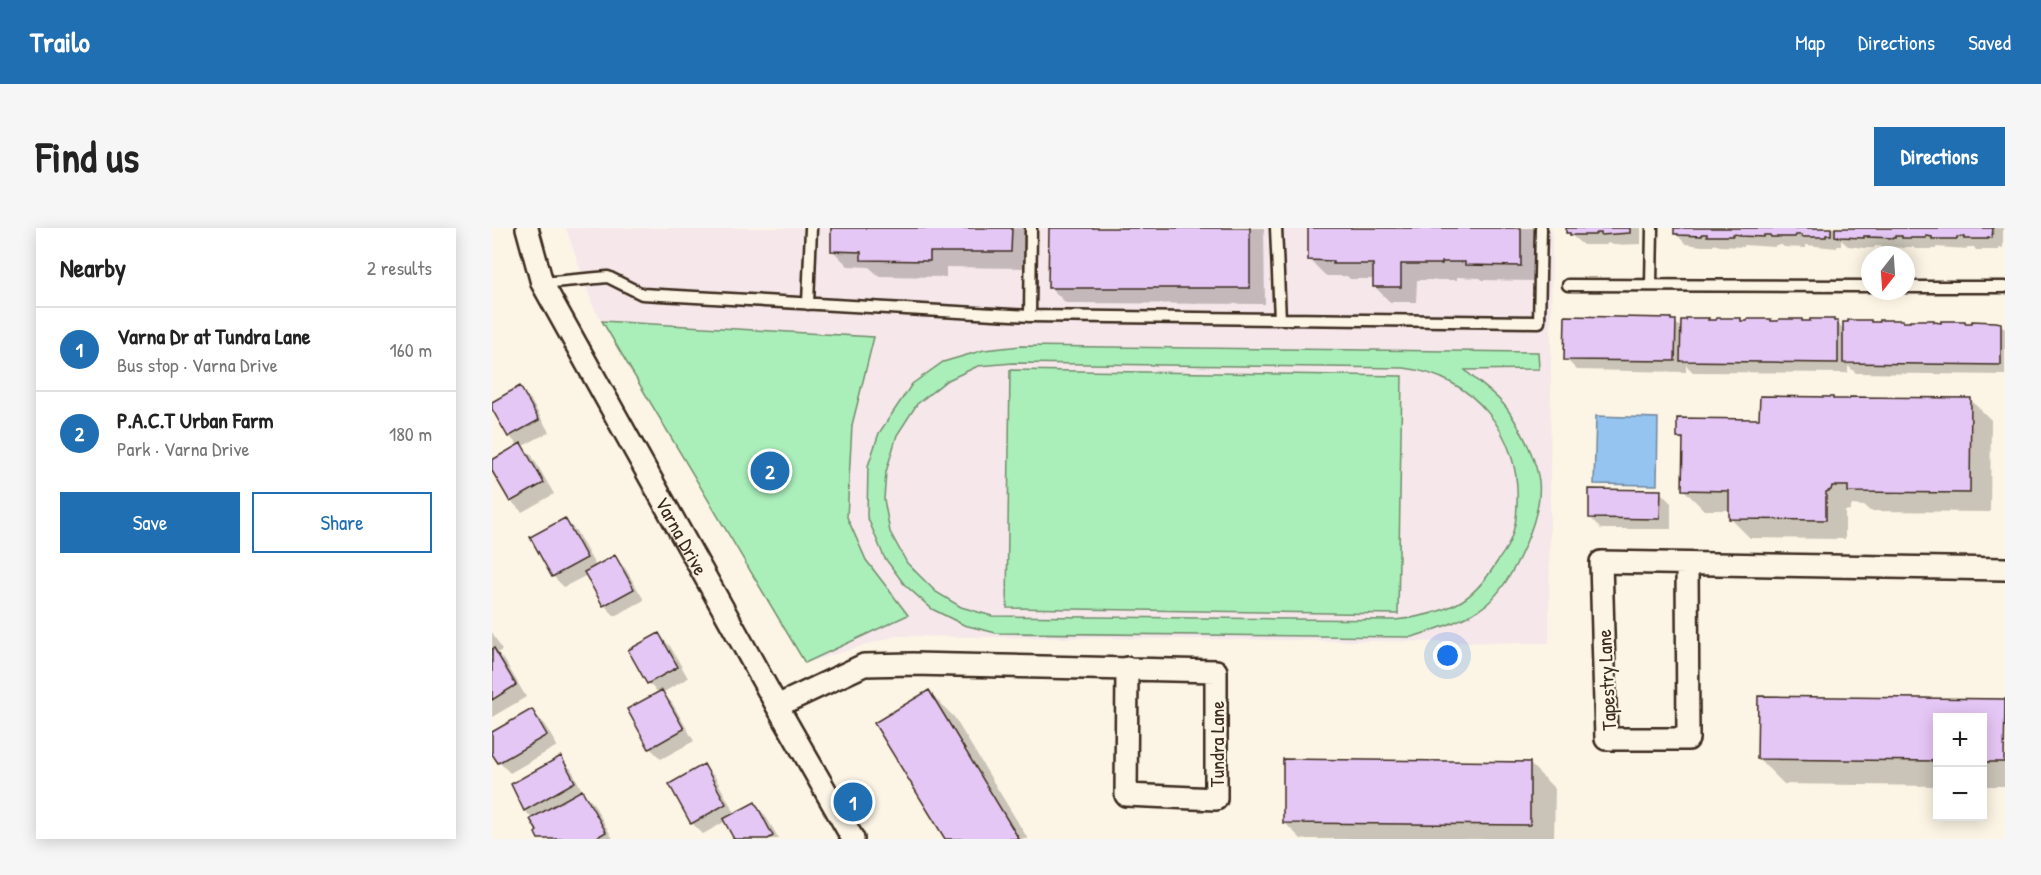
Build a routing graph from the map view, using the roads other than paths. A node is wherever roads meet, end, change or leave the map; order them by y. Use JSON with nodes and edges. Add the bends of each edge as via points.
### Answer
{"nodes":[{"id":1,"x":527,"y":228,"type":"edge"},
{"id":2,"x":811,"y":228,"type":"edge"},
{"id":3,"x":1031,"y":228,"type":"edge"},
{"id":4,"x":1276,"y":228,"type":"edge"},
{"id":5,"x":1541,"y":228,"type":"edge"},
{"id":6,"x":1652,"y":228,"type":"edge"},
{"id":7,"x":542,"y":283,"type":"junction"},
{"id":8,"x":1568,"y":285,"type":"dead end"},
{"id":9,"x":1651,"y":285,"type":"junction"},
{"id":10,"x":1861,"y":286,"type":"edge"},
{"id":11,"x":1915,"y":287,"type":"edge"},
{"id":12,"x":2005,"y":288,"type":"edge"},
{"id":13,"x":808,"y":304,"type":"junction"},
{"id":14,"x":1030,"y":316,"type":"junction"},
{"id":15,"x":1280,"y":319,"type":"junction"},
{"id":16,"x":1687,"y":564,"type":"junction"},
{"id":17,"x":2005,"y":569,"type":"edge"},
{"id":18,"x":1127,"y":668,"type":"junction"},
{"id":19,"x":777,"y":706,"type":"junction"},
{"id":20,"x":853,"y":839,"type":"edge"}],
"edges":[{"from":1,"to":7,"type":"street","name":"Varna Drive"},
{"from":2,"to":13,"type":"lane"},
{"from":3,"to":14,"type":"lane"},
{"from":4,"to":15,"type":"lane"},
{"from":5,"to":15,"type":"lane","via":[[1539,322]]},
{"from":6,"to":9,"type":"lane"},
{"from":7,"to":13,"type":"lane","via":[[608,277],[642,294]]},
{"from":7,"to":19,"type":"street","name":"Varna Drive"},
{"from":8,"to":9,"type":"lane"},
{"from":9,"to":10,"type":"lane"},
{"from":11,"to":12,"type":"lane"},
{"from":13,"to":14,"type":"lane"},
{"from":14,"to":15,"type":"lane"},
{"from":16,"to":16,"type":"street","name":"Tapestry Lane","via":[[1601,561],[1606,739],[1688,739]]},
{"from":16,"to":17,"type":"street","name":"Tapestry Lane"},
{"from":18,"to":18,"type":"street","name":"Tundra Lane","via":[[1216,671],[1215,799],[1126,795]]},
{"from":18,"to":19,"type":"street","name":"Tundra Lane","via":[[864,665]]},
{"from":19,"to":20,"type":"street","name":"Varna Drive"}]}
